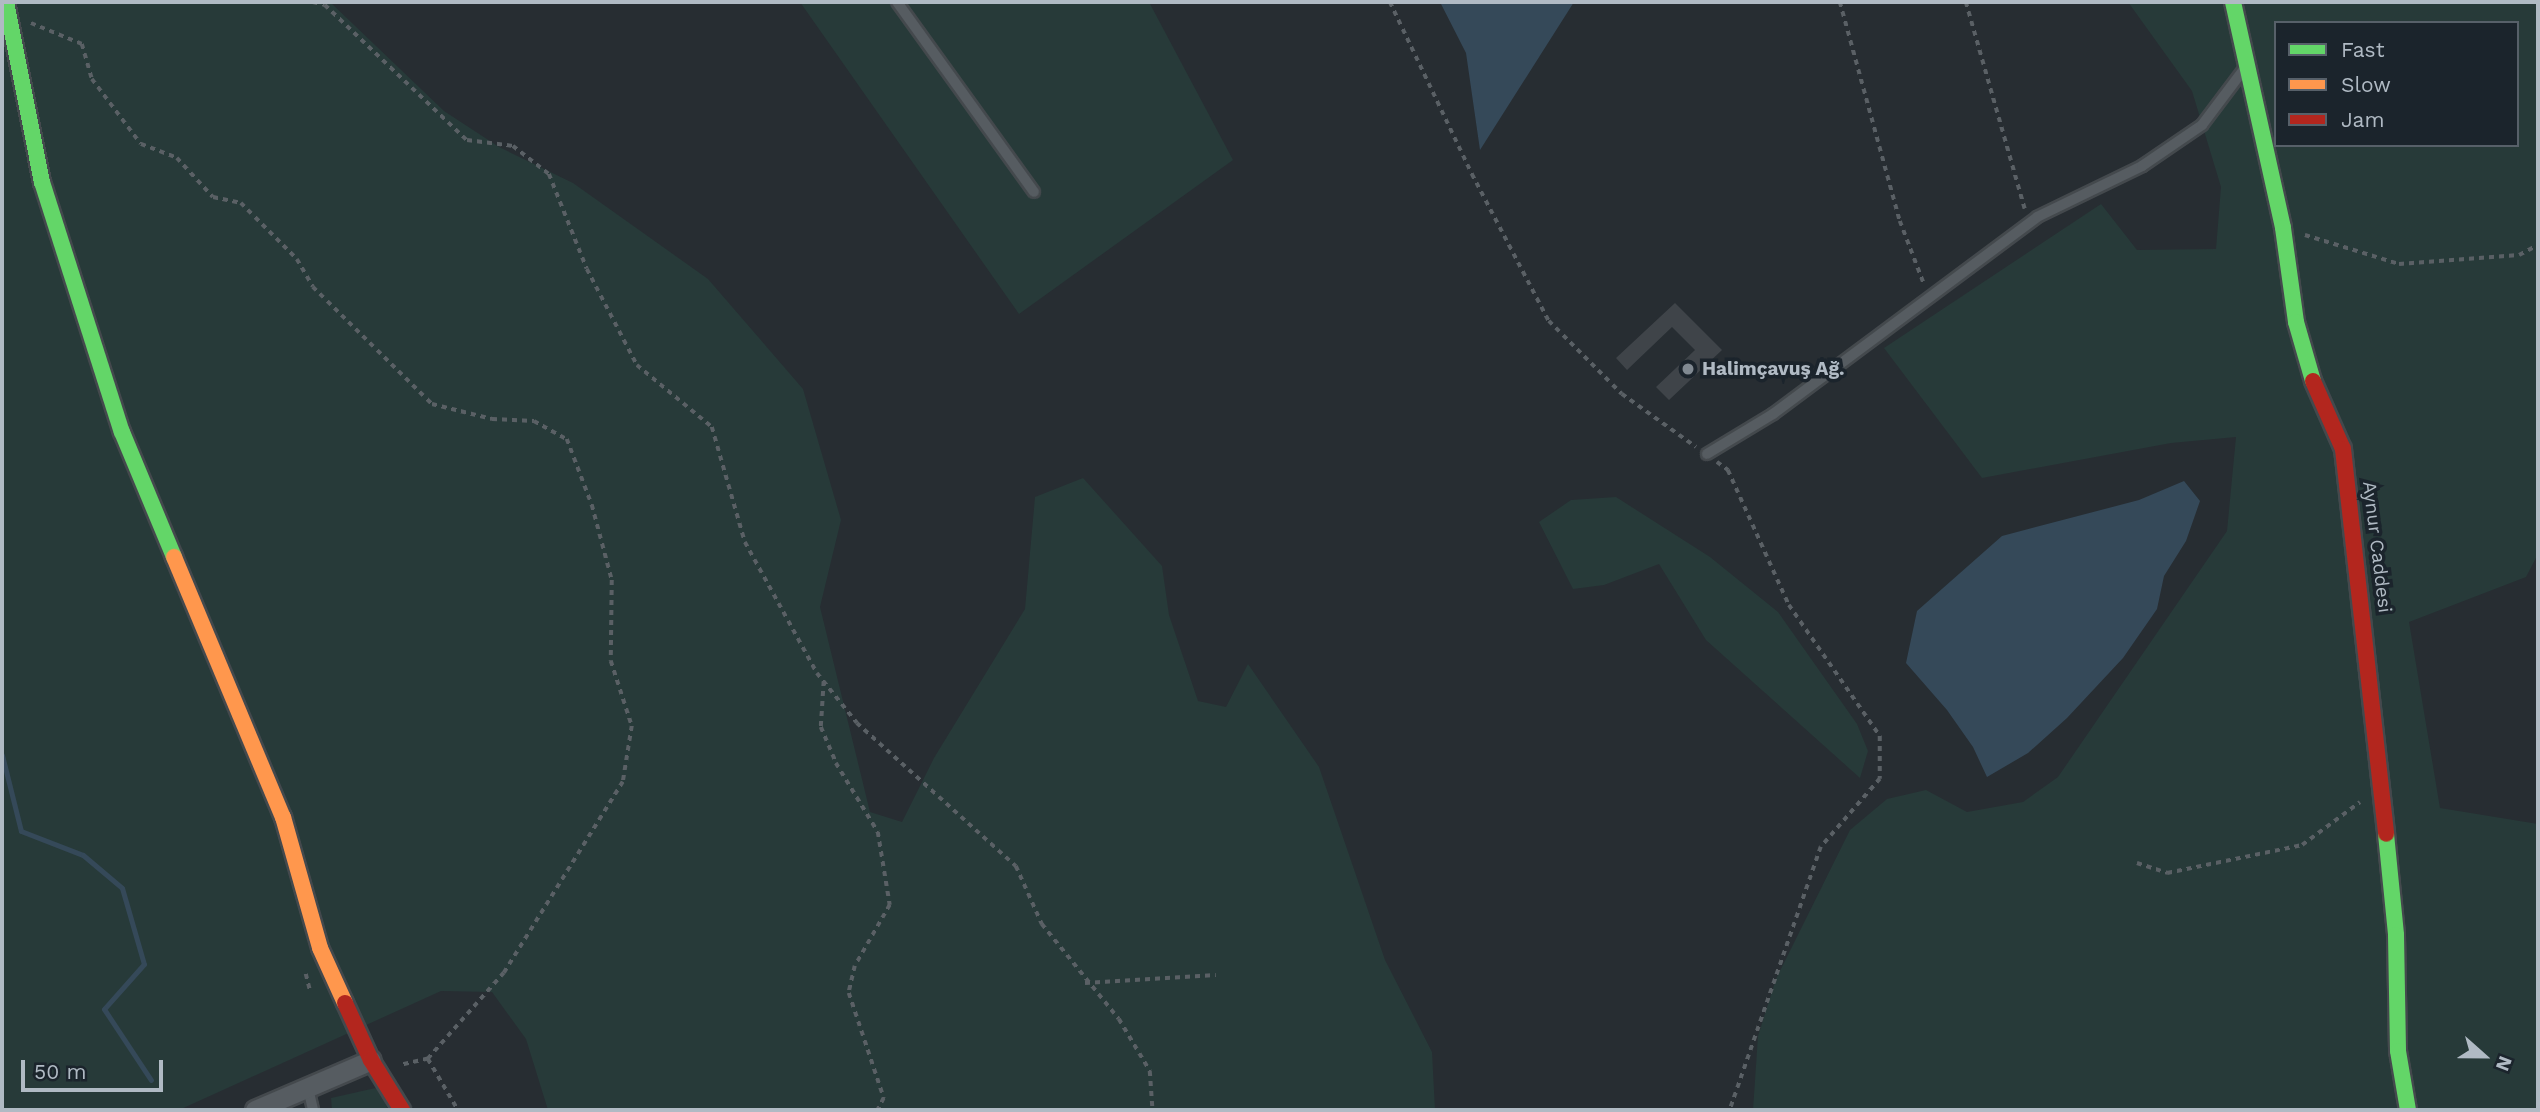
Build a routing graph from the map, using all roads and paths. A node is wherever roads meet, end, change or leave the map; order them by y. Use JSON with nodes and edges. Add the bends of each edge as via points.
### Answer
{"nodes":[{"id":1,"x":313,"y":2,"type":"edge"},
{"id":2,"x":897,"y":2,"type":"edge"},
{"id":3,"x":1390,"y":2,"type":"edge"},
{"id":4,"x":1840,"y":2,"type":"edge"},
{"id":5,"x":1966,"y":2,"type":"edge"},
{"id":6,"x":2233,"y":2,"type":"edge"},
{"id":7,"x":6,"y":7,"type":"edge"},
{"id":8,"x":2245,"y":68,"type":"junction"},
{"id":9,"x":1034,"y":192,"type":"dead end"},
{"id":10,"x":2029,"y":223,"type":"junction"},
{"id":11,"x":2283,"y":228,"type":"junction"},
{"id":12,"x":2538,"y":245,"type":"edge"},
{"id":13,"x":1930,"y":299,"type":"junction"},
{"id":14,"x":1707,"y":454,"type":"junction"},
{"id":15,"x":824,"y":681,"type":"junction"},
{"id":16,"x":2381,"y":786,"type":"junction"},
{"id":17,"x":2137,"y":863,"type":"dead end"},
{"id":18,"x":1216,"y":975,"type":"dead end"},
{"id":19,"x":1085,"y":983,"type":"junction"},
{"id":20,"x":428,"y":1059,"type":"junction"},
{"id":21,"x":374,"y":1065,"type":"junction"},
{"id":22,"x":308,"y":1088,"type":"junction"},
{"id":23,"x":255,"y":1110,"type":"edge"},
{"id":24,"x":313,"y":1110,"type":"edge"},
{"id":25,"x":402,"y":1110,"type":"edge"},
{"id":26,"x":458,"y":1110,"type":"edge"},
{"id":27,"x":878,"y":1110,"type":"edge"},
{"id":28,"x":1153,"y":1110,"type":"edge"},
{"id":29,"x":1730,"y":1110,"type":"edge"},
{"id":30,"x":2408,"y":1110,"type":"edge"}],
"edges":[{"from":1,"to":15,"type":"path","via":[[325,5],[467,140],[513,146],[549,174],[587,269],[637,365],[712,427],[745,542]]},
{"from":2,"to":9,"type":"lane"},
{"from":3,"to":14,"type":"path","via":[[1549,321],[1622,394]]},
{"from":4,"to":13,"type":"path","via":[[1900,220]]},
{"from":5,"to":10,"type":"path"},
{"from":6,"to":8,"type":"street","name":"Aynur Caddesi"},
{"from":7,"to":20,"type":"path","via":[[82,44],[92,79],[141,144],[177,158],[213,197],[241,204],[297,259],[313,287],[432,404],[492,419],[534,421],[566,439],[592,505],[612,580],[611,661],[632,726],[623,782],[504,973]]},
{"from":7,"to":21,"type":"street","via":[[42,182],[121,432],[283,817],[320,948]]},
{"from":8,"to":10,"type":"lane","via":[[2202,125],[2142,166]]},
{"from":8,"to":11,"type":"street","name":"Aynur Caddesi"},
{"from":10,"to":13,"type":"lane"},
{"from":11,"to":12,"type":"path","via":[[2399,264],[2519,255]]},
{"from":11,"to":16,"type":"street","name":"Aynur Caddesi","via":[[2296,322],[2310,373],[2343,449]]},
{"from":13,"to":14,"type":"lane","via":[[1773,414]]},
{"from":14,"to":29,"type":"path","via":[[1728,470],[1789,605],[1880,736],[1880,779],[1821,847]]},
{"from":15,"to":19,"type":"path","via":[[858,723],[1016,866],[1042,924]]},
{"from":15,"to":27,"type":"path","via":[[821,727],[836,763],[878,832],[890,905],[855,966],[849,993],[884,1098]]},
{"from":16,"to":17,"type":"path","via":[[2302,845],[2166,873]]},
{"from":16,"to":30,"type":"street","name":"Aynur Caddesi","via":[[2396,934],[2398,1051]]},
{"from":18,"to":19,"type":"path"},
{"from":19,"to":28,"type":"path","via":[[1119,1019],[1150,1071]]},
{"from":20,"to":21,"type":"path"},
{"from":20,"to":26,"type":"path"},
{"from":21,"to":22,"type":"street"},
{"from":21,"to":25,"type":"street"},
{"from":22,"to":23,"type":"street"},
{"from":22,"to":24,"type":"lane"}]}
